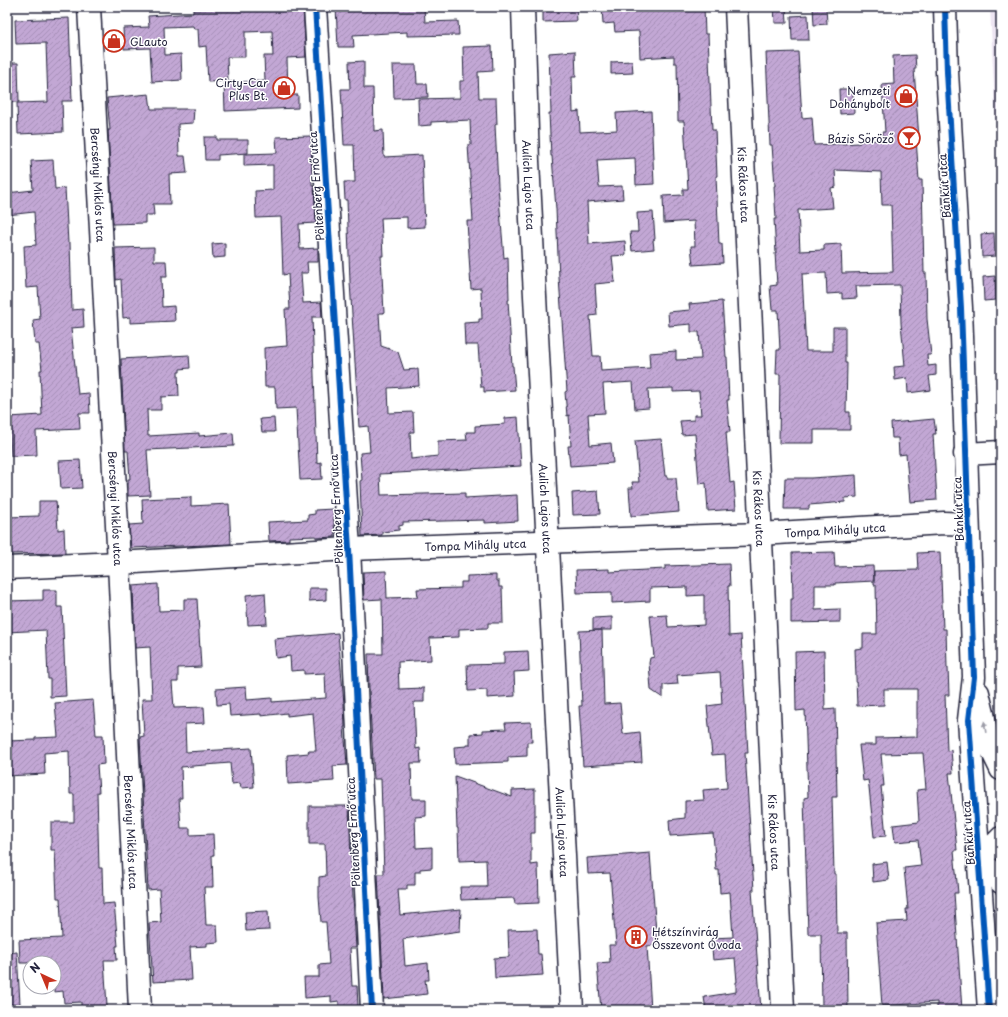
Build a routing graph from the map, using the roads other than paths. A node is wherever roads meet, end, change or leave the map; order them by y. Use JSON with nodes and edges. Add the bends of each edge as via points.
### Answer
{"nodes":[{"id":1,"x":89,"y":7,"type":"edge"},
{"id":2,"x":315,"y":7,"type":"edge"},
{"id":3,"x":523,"y":7,"type":"edge"},
{"id":4,"x":736,"y":7,"type":"edge"},
{"id":5,"x":945,"y":7,"type":"edge"},
{"id":6,"x":1001,"y":452,"type":"edge"},
{"id":7,"x":965,"y":454,"type":"junction"},
{"id":8,"x":968,"y":524,"type":"junction"},
{"id":9,"x":760,"y":534,"type":"junction"},
{"id":10,"x":547,"y":542,"type":"junction"},
{"id":11,"x":349,"y":549,"type":"junction"},
{"id":12,"x":119,"y":563,"type":"junction"},
{"id":13,"x":7,"y":568,"type":"edge"},
{"id":14,"x":974,"y":677,"type":"junction"},
{"id":15,"x":1000,"y":766,"type":"edge"},
{"id":16,"x":1001,"y":838,"type":"edge"},
{"id":17,"x":980,"y":859,"type":"junction"},
{"id":18,"x":1001,"y":882,"type":"edge"},
{"id":19,"x":140,"y":1010,"type":"edge"},
{"id":20,"x":372,"y":1010,"type":"edge"},
{"id":21,"x":572,"y":1010,"type":"edge"},
{"id":22,"x":783,"y":1010,"type":"edge"},
{"id":23,"x":989,"y":1010,"type":"edge"}],
"edges":[{"from":1,"to":12,"type":"street","name":"Bercsényi Miklós utca"},
{"from":2,"to":11,"type":"street","name":"Pöltenberg Ernő utca"},
{"from":3,"to":10,"type":"street","name":"Aulich Lajos utca"},
{"from":4,"to":9,"type":"street","name":"Kis Rákos utca"},
{"from":5,"to":7,"type":"street","name":"Bánkút utca","via":[[961,308]]},
{"from":6,"to":7,"type":"street"},
{"from":7,"to":8,"type":"street","name":"Bánkút utca"},
{"from":8,"to":9,"type":"street","name":"Tompa Mihály utca","via":[[944,523]]},
{"from":8,"to":14,"type":"street","name":"Bánkút utca"},
{"from":9,"to":10,"type":"street","name":"Tompa Mihály utca"},
{"from":9,"to":22,"type":"street","name":"Kis Rákos utca"},
{"from":10,"to":11,"type":"street","name":"Tompa Mihály utca"},
{"from":10,"to":21,"type":"street","name":"Aulich Lajos utca"},
{"from":11,"to":12,"type":"street","name":"Tompa Mihály utca"},
{"from":11,"to":20,"type":"street","name":"Pöltenberg Ernő utca"},
{"from":12,"to":13,"type":"street","name":"Tompa Mihály utca"},
{"from":12,"to":19,"type":"street","name":"Bercsényi Miklós utca"},
{"from":15,"to":14,"type":"street","name":"Bánkút utca","one_way":true,"via":[[987,740]]},
{"from":14,"to":17,"type":"street","name":"Bánkút utca","via":[[969,720]]},
{"from":16,"to":17,"type":"street"},
{"from":17,"to":18,"type":"street"},
{"from":17,"to":23,"type":"street","name":"Bánkút utca"}]}
